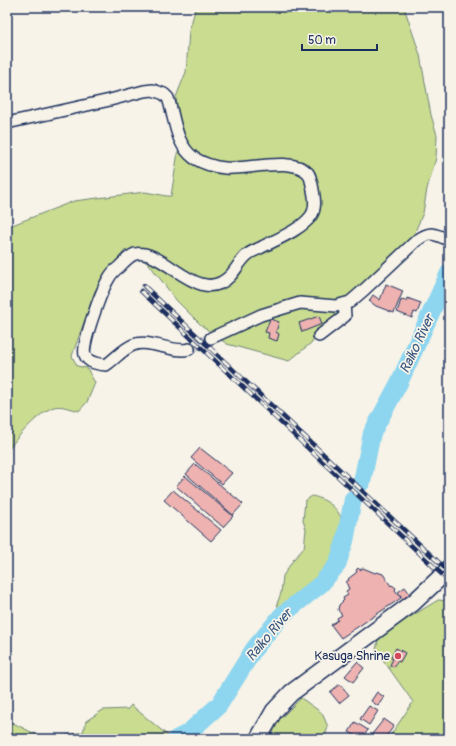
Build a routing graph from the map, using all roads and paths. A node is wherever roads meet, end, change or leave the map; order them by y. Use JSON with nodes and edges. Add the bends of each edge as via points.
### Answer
{"nodes":[{"id":1,"x":7,"y":123,"type":"edge"},
{"id":2,"x":449,"y":240,"type":"edge"},
{"id":3,"x":344,"y":304,"type":"junction"},
{"id":4,"x":319,"y":336,"type":"dead end"},
{"id":5,"x":211,"y":338,"type":"tunnel mouth"},
{"id":6,"x":189,"y":349,"type":"tunnel mouth"},
{"id":7,"x":449,"y":568,"type":"edge"},
{"id":8,"x":258,"y":739,"type":"edge"}],
"edges":[{"from":1,"to":6,"type":"street","via":[[153,90],[168,98],[182,145],[193,157],[207,164],[226,168],[290,165],[309,174],[314,193],[315,208],[312,216],[295,229],[246,255],[220,285],[197,282],[149,254],[133,255],[109,277],[85,342],[84,354],[87,358],[95,364],[106,365],[135,344],[151,344],[184,351]]},
{"from":2,"to":3,"type":"street","via":[[435,234],[425,234],[350,302]]},
{"from":3,"to":4,"type":"street","via":[[345,316]]},
{"from":3,"to":5,"type":"street","via":[[336,306],[300,303],[261,315]]},
{"from":7,"to":8,"type":"street","via":[[413,603],[290,693],[274,711]]}]}
